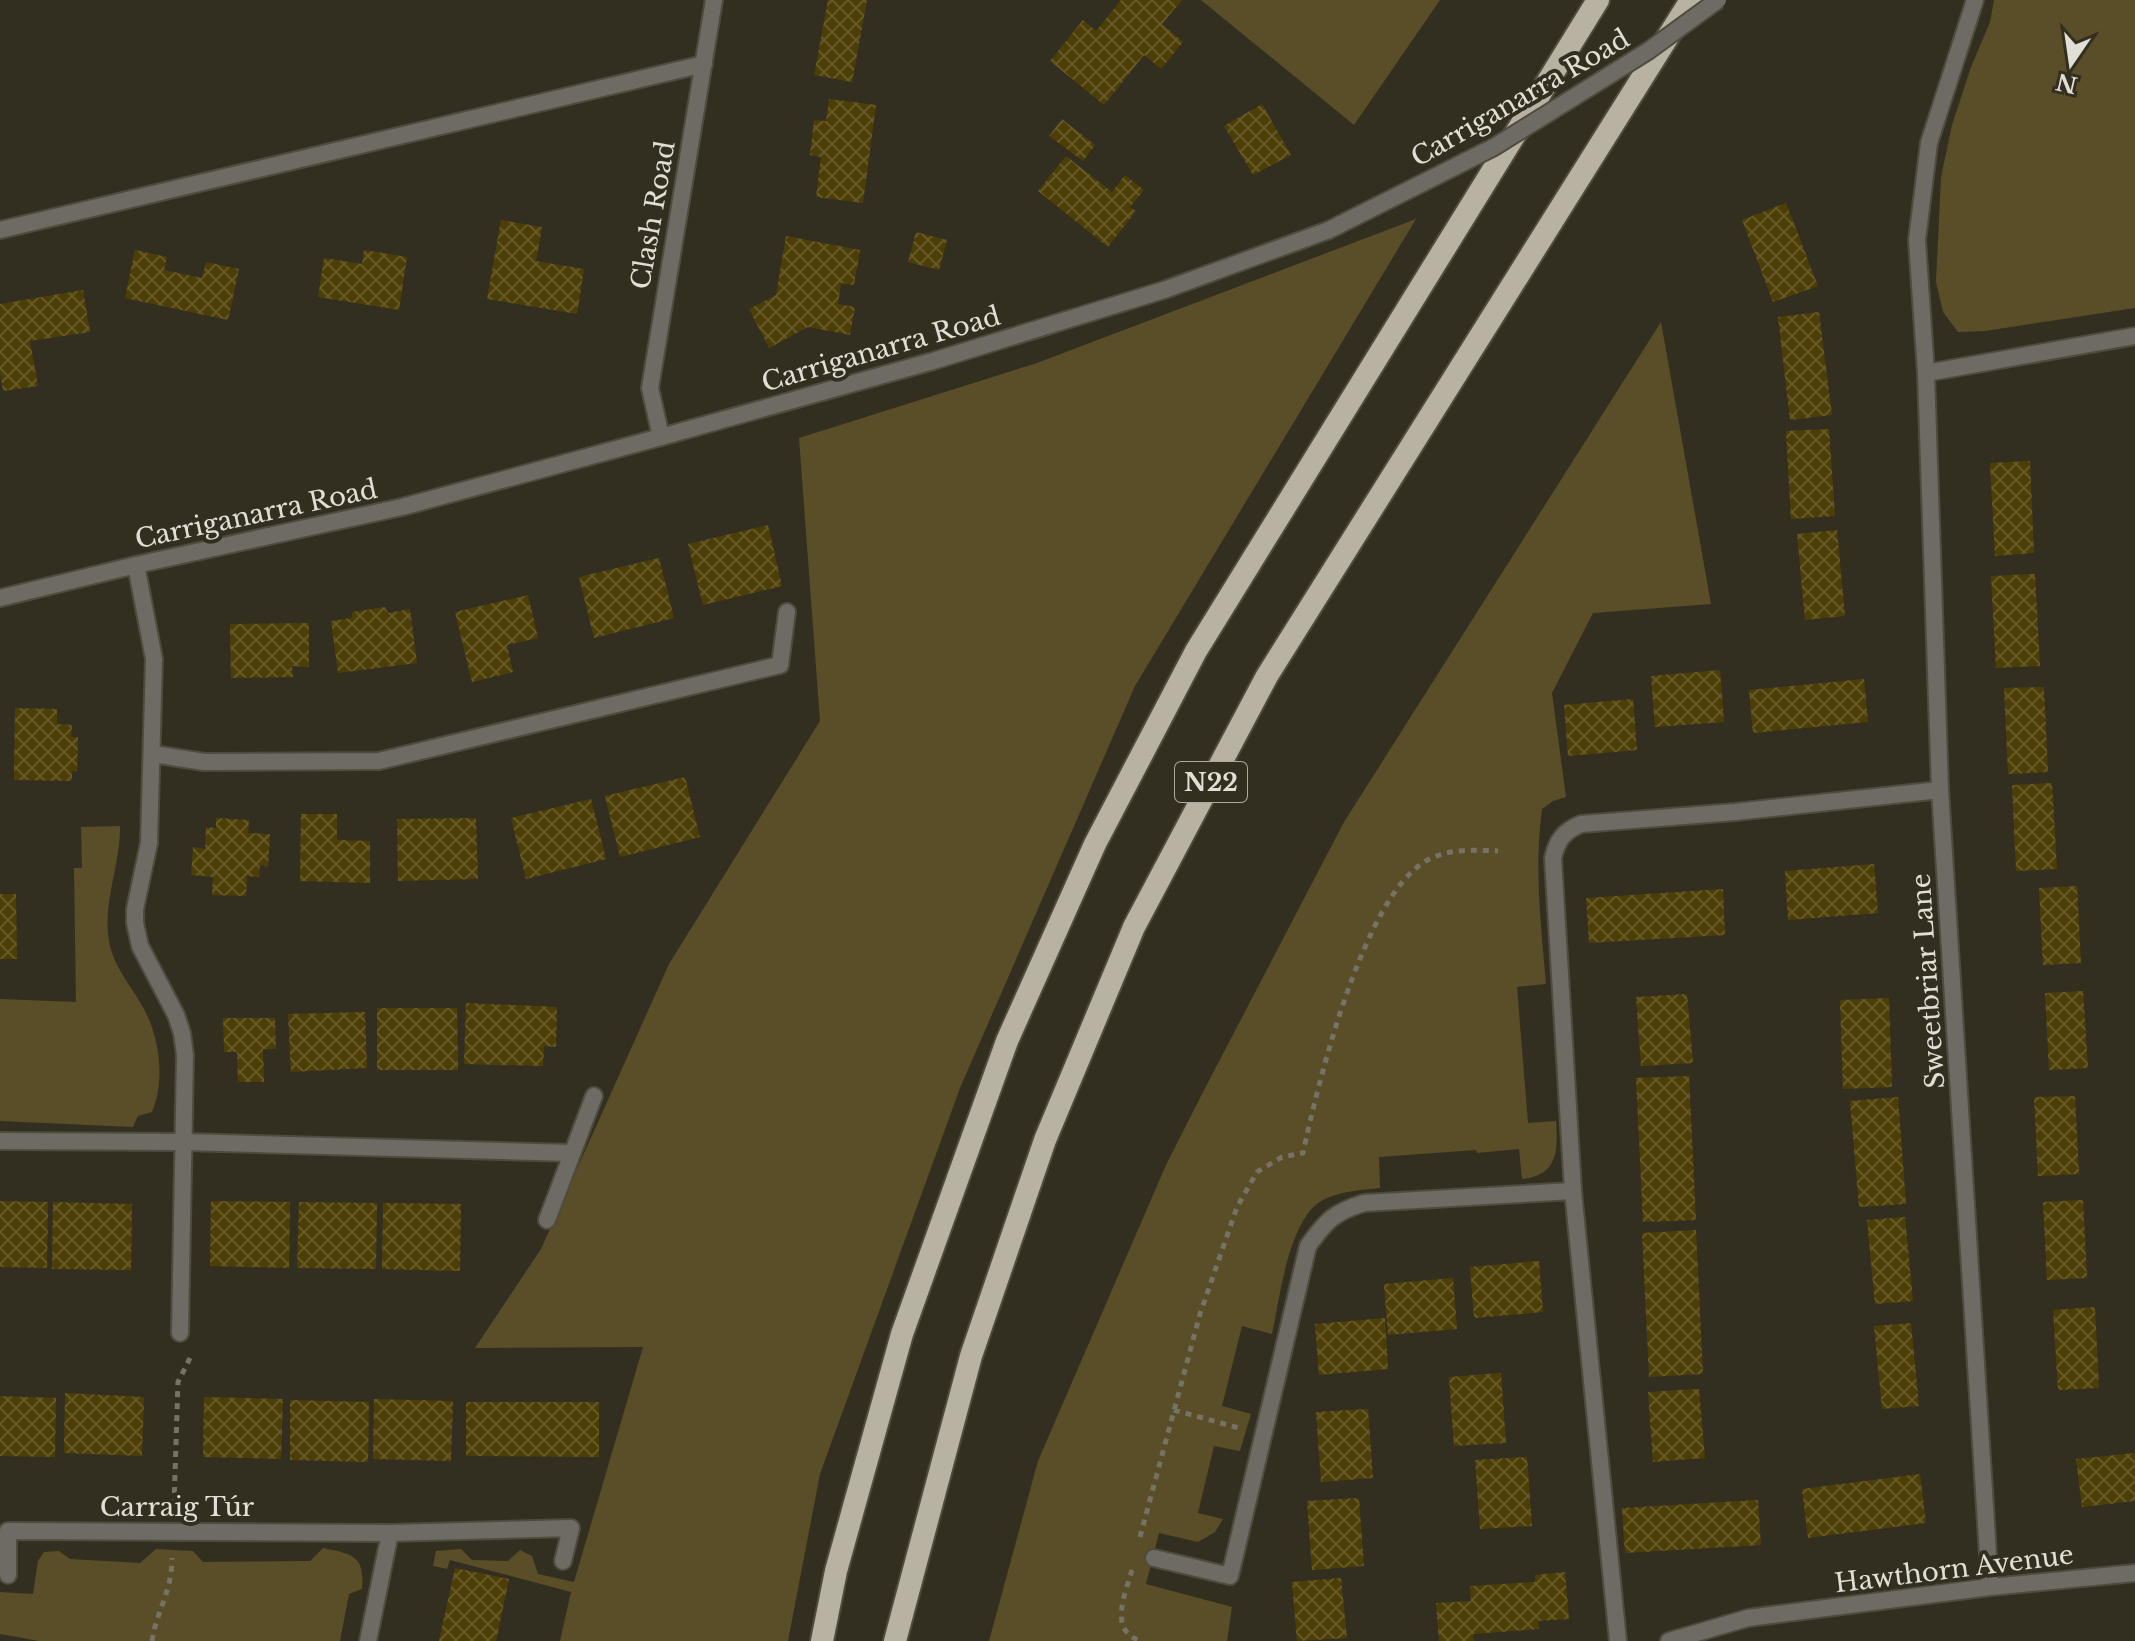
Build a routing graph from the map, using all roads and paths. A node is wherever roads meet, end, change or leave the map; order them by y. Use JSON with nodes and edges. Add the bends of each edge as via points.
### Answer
{"nodes":[{"id":1,"x":714,"y":0,"type":"edge"},
{"id":2,"x":1598,"y":0,"type":"edge"},
{"id":3,"x":1691,"y":0,"type":"edge"},
{"id":4,"x":1718,"y":0,"type":"edge"},
{"id":5,"x":1975,"y":0,"type":"edge"},
{"id":6,"x":704,"y":64,"type":"junction"},
{"id":7,"x":0,"y":230,"type":"edge"},
{"id":8,"x":2135,"y":336,"type":"edge"},
{"id":9,"x":1926,"y":373,"type":"junction"},
{"id":10,"x":661,"y":437,"type":"junction"},
{"id":11,"x":136,"y":565,"type":"junction"},
{"id":12,"x":0,"y":598,"type":"edge"},
{"id":13,"x":787,"y":612,"type":"dead end"},
{"id":14,"x":153,"y":754,"type":"junction"},
{"id":15,"x":1940,"y":790,"type":"junction"},
{"id":16,"x":1498,"y":851,"type":"dead end"},
{"id":17,"x":594,"y":1096,"type":"dead end"},
{"id":18,"x":0,"y":1141,"type":"edge"},
{"id":19,"x":185,"y":1142,"type":"junction"},
{"id":20,"x":572,"y":1153,"type":"junction"},
{"id":21,"x":1573,"y":1191,"type":"junction"},
{"id":22,"x":547,"y":1220,"type":"dead end"},
{"id":23,"x":180,"y":1333,"type":"joint"},
{"id":24,"x":1174,"y":1410,"type":"junction"},
{"id":25,"x":1246,"y":1430,"type":"dead end"},
{"id":26,"x":174,"y":1510,"type":"dead end"},
{"id":27,"x":390,"y":1533,"type":"junction"},
{"id":28,"x":1140,"y":1540,"type":"dead end"},
{"id":29,"x":172,"y":1546,"type":"dead end"},
{"id":30,"x":1154,"y":1558,"type":"dead end"},
{"id":31,"x":563,"y":1561,"type":"dead end"},
{"id":32,"x":1132,"y":1569,"type":"dead end"},
{"id":33,"x":2135,"y":1573,"type":"edge"},
{"id":34,"x":8,"y":1575,"type":"dead end"},
{"id":35,"x":1990,"y":1587,"type":"junction"},
{"id":36,"x":152,"y":1641,"type":"edge"},
{"id":37,"x":368,"y":1641,"type":"edge"},
{"id":38,"x":822,"y":1641,"type":"edge"},
{"id":39,"x":895,"y":1641,"type":"edge"},
{"id":40,"x":1141,"y":1641,"type":"edge"},
{"id":41,"x":1618,"y":1641,"type":"edge"},
{"id":42,"x":1669,"y":1641,"type":"edge"}],
"edges":[{"from":1,"to":6,"type":"street","name":"Clash Road"},
{"from":2,"to":38,"type":"highway","number":"N22","via":[[1196,651],[1095,844],[1007,1041],[902,1334],[836,1571]]},
{"from":3,"to":39,"type":"highway","number":"N22","via":[[1267,676],[1134,927],[1045,1140],[971,1356]]},
{"from":4,"to":10,"type":"street","name":"Carriganarra Road","bridge":true,"via":[[1648,51],[1494,147],[1329,230],[1164,290]]},
{"from":5,"to":9,"type":"street","name":"Sweetbriar Lane","via":[[1929,143],[1917,240]]},
{"from":6,"to":7,"type":"street"},
{"from":6,"to":10,"type":"street","name":"Clash Road","via":[[650,388]]},
{"from":8,"to":9,"type":"street"},
{"from":9,"to":15,"type":"street","name":"Sweetbriar Lane"},
{"from":10,"to":11,"type":"street","name":"Carriganarra Road","via":[[402,507]]},
{"from":11,"to":12,"type":"street","name":"Carriganarra Road"},
{"from":11,"to":14,"type":"street","via":[[154,659]]},
{"from":13,"to":14,"type":"street","via":[[780,665],[379,761],[204,762]]},
{"from":14,"to":19,"type":"street","via":[[149,843],[135,923],[140,946],[182,1033]]},
{"from":15,"to":21,"type":"street","via":[[1581,824],[1561,836],[1553,858]]},
{"from":15,"to":35,"type":"street","name":"Sweetbriar Lane"},
{"from":16,"to":24,"type":"path","via":[[1458,850],[1436,856],[1405,878],[1387,900],[1330,1044],[1303,1153],[1282,1157],[1257,1172],[1237,1207]]},
{"from":17,"to":20,"type":"street"},
{"from":18,"to":19,"type":"street"},
{"from":19,"to":20,"type":"street"},
{"from":19,"to":23,"type":"street"},
{"from":20,"to":22,"type":"street"},
{"from":21,"to":30,"type":"street","via":[[1364,1203],[1327,1220],[1308,1246],[1230,1576]]},
{"from":21,"to":41,"type":"street"},
{"from":23,"to":26,"type":"path","via":[[192,1330],[193,1353],[178,1382]]},
{"from":24,"to":25,"type":"path"},
{"from":24,"to":28,"type":"path"},
{"from":27,"to":31,"type":"street","name":"Carraig Túr","via":[[571,1528]]},
{"from":27,"to":34,"type":"street","name":"Carraig Túr","via":[[8,1531]]},
{"from":27,"to":37,"type":"street"},
{"from":29,"to":36,"type":"path","via":[[172,1579]]},
{"from":32,"to":40,"type":"path","via":[[1121,1625]]},
{"from":33,"to":35,"type":"street","name":"Hawthorn Avenue"},
{"from":35,"to":42,"type":"street","name":"Hawthorn Avenue","via":[[1780,1614]]}]}
